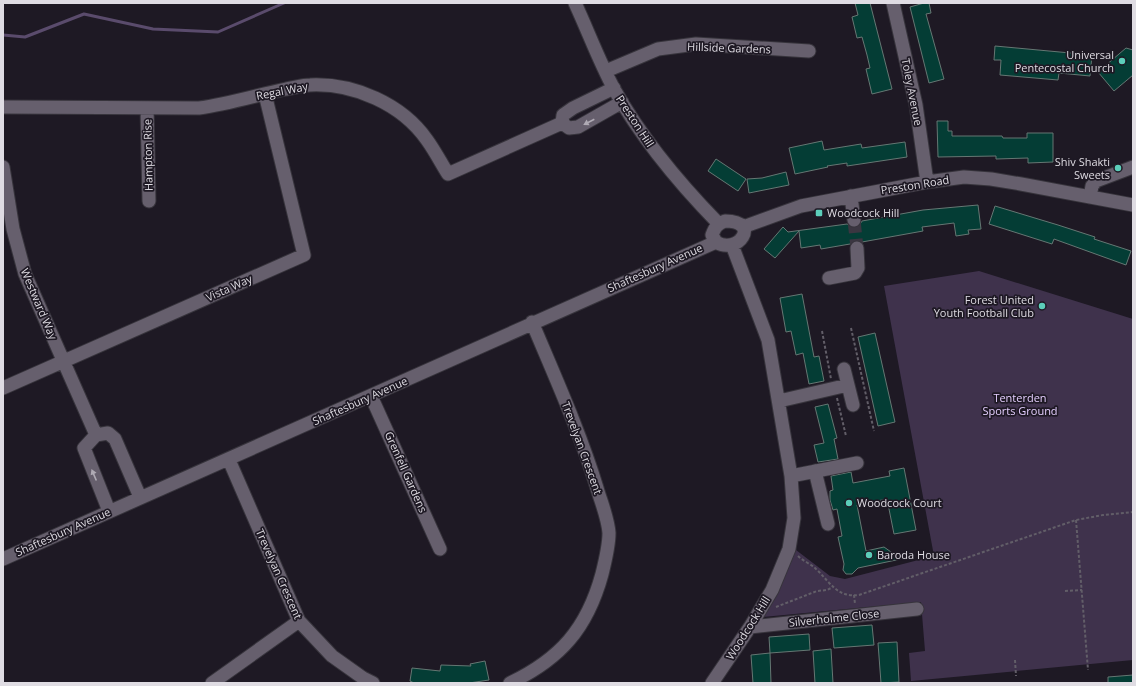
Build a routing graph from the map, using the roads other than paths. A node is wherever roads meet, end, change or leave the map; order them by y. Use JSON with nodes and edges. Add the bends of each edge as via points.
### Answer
{"nodes":[{"id":1,"x":575,"y":3,"type":"edge"},
{"id":2,"x":892,"y":3,"type":"edge"},
{"id":3,"x":809,"y":51,"type":"dead end"},
{"id":4,"x":606,"y":71,"type":"junction"},
{"id":5,"x":614,"y":88,"type":"junction"},
{"id":6,"x":265,"y":94,"type":"junction"},
{"id":7,"x":622,"y":102,"type":"junction"},
{"id":8,"x":3,"y":107,"type":"edge"},
{"id":9,"x":148,"y":108,"type":"junction"},
{"id":10,"x":562,"y":123,"type":"junction"},
{"id":11,"x":3,"y":167,"type":"edge"},
{"id":12,"x":1133,"y":167,"type":"edge"},
{"id":13,"x":927,"y":182,"type":"junction"},
{"id":14,"x":851,"y":196,"type":"junction"},
{"id":15,"x":1090,"y":197,"type":"junction"},
{"id":16,"x":149,"y":201,"type":"dead end"},
{"id":17,"x":1133,"y":205,"type":"edge"},
{"id":18,"x":854,"y":220,"type":"tunnel mouth"},
{"id":19,"x":718,"y":223,"type":"junction"},
{"id":20,"x":744,"y":227,"type":"junction"},
{"id":21,"x":8,"y":230,"type":"edge"},
{"id":22,"x":716,"y":242,"type":"junction"},
{"id":23,"x":732,"y":245,"type":"junction"},
{"id":24,"x":856,"y":248,"type":"tunnel mouth"},
{"id":25,"x":829,"y":278,"type":"dead end"},
{"id":26,"x":532,"y":322,"type":"junction"},
{"id":27,"x":63,"y":362,"type":"junction"},
{"id":28,"x":844,"y":369,"type":"dead end"},
{"id":29,"x":848,"y":385,"type":"junction"},
{"id":30,"x":3,"y":388,"type":"edge"},
{"id":31,"x":371,"y":396,"type":"junction"},
{"id":32,"x":779,"y":401,"type":"junction"},
{"id":33,"x":853,"y":406,"type":"dead end"},
{"id":34,"x":96,"y":435,"type":"junction"},
{"id":35,"x":229,"y":460,"type":"junction"},
{"id":36,"x":856,"y":463,"type":"dead end"},
{"id":37,"x":815,"y":471,"type":"junction"},
{"id":38,"x":791,"y":476,"type":"junction"},
{"id":39,"x":140,"y":497,"type":"junction"},
{"id":40,"x":109,"y":511,"type":"junction"},
{"id":41,"x":828,"y":524,"type":"dead end"},
{"id":42,"x":440,"y":549,"type":"dead end"},
{"id":43,"x":3,"y":559,"type":"edge"},
{"id":44,"x":917,"y":609,"type":"dead end"},
{"id":45,"x":299,"y":621,"type":"junction"},
{"id":46,"x":750,"y":627,"type":"junction"},
{"id":47,"x":212,"y":683,"type":"edge"},
{"id":48,"x":373,"y":683,"type":"edge"},
{"id":49,"x":510,"y":683,"type":"edge"},
{"id":50,"x":712,"y":683,"type":"edge"}],
"edges":[{"from":1,"to":4,"type":"street","name":"Preston Hill"},
{"from":2,"to":13,"type":"street","name":"Toley Avenue","via":[[916,104]]},
{"from":3,"to":4,"type":"street","name":"Hillside Gardens","via":[[696,44],[658,49]]},
{"from":4,"to":5,"type":"street","name":"Preston Hill"},
{"from":5,"to":7,"type":"street","name":"Preston Hill"},
{"from":5,"to":10,"type":"street","name":"Regal Way","via":[[573,108],[563,115]]},
{"from":6,"to":9,"type":"street","name":"Regal Way","via":[[199,108]]},
{"from":6,"to":10,"type":"street","name":"Regal Way","via":[[310,85],[358,90],[377,99],[418,130],[448,174]]},
{"from":6,"to":27,"type":"street","name":"Vista Way","via":[[304,255]]},
{"from":7,"to":10,"type":"street","one_way":true,"via":[[578,127],[569,128]]},
{"from":7,"to":19,"type":"street","name":"Preston Hill","via":[[656,153],[686,190]]},
{"from":8,"to":9,"type":"street","name":"Regal Way"},
{"from":9,"to":16,"type":"street","name":"Hampton Rise"},
{"from":11,"to":21,"type":"street","name":"Westward Way"},
{"from":12,"to":15,"type":"street","via":[[1096,181]]},
{"from":13,"to":14,"type":"street","name":"Preston Road"},
{"from":13,"to":15,"type":"street","name":"Preston Road","via":[[964,177],[991,179]]},
{"from":14,"to":18,"type":"street"},
{"from":14,"to":20,"type":"street","name":"Preston Road","via":[[801,206]]},
{"from":15,"to":17,"type":"street","name":"Preston Road"},
{"from":19,"to":20,"type":"street","via":[[733,221],[741,223]]},
{"from":19,"to":22,"type":"street","via":[[712,235]]},
{"from":20,"to":23,"type":"street","via":[[745,232],[741,240]]},
{"from":21,"to":27,"type":"street","name":"Westward Way"},
{"from":22,"to":23,"type":"street"},
{"from":22,"to":26,"type":"street","name":"Shaftesbury Avenue"},
{"from":23,"to":32,"type":"street","name":"Woodcock Hill","via":[[768,340]]},
{"from":24,"to":25,"type":"street","via":[[858,268],[855,273]]},
{"from":26,"to":31,"type":"street","name":"Shaftesbury Avenue"},
{"from":26,"to":49,"type":"street","name":"Trevelyan Crescent","via":[[590,464],[609,532],[597,594],[580,629],[551,659]]},
{"from":27,"to":30,"type":"street","name":"Vista Way"},
{"from":27,"to":34,"type":"street","name":"Westward Way"},
{"from":28,"to":29,"type":"street"},
{"from":29,"to":32,"type":"street"},
{"from":29,"to":33,"type":"street"},
{"from":31,"to":35,"type":"street","name":"Shaftesbury Avenue"},
{"from":31,"to":42,"type":"street","name":"Grenfell Gardens"},
{"from":32,"to":38,"type":"street","name":"Woodcock Hill"},
{"from":34,"to":39,"type":"street","via":[[108,433],[115,439]]},
{"from":40,"to":34,"type":"street","one_way":true,"via":[[84,448]]},
{"from":35,"to":39,"type":"street","name":"Shaftesbury Avenue"},
{"from":35,"to":45,"type":"street","name":"Trevelyan Crescent"},
{"from":36,"to":37,"type":"street"},
{"from":37,"to":38,"type":"street"},
{"from":37,"to":41,"type":"street"},
{"from":38,"to":46,"type":"street","name":"Woodcock Hill","via":[[794,518],[789,549],[763,607]]},
{"from":39,"to":40,"type":"street","name":"Shaftesbury Avenue"},
{"from":40,"to":43,"type":"street","name":"Shaftesbury Avenue"},
{"from":44,"to":46,"type":"street","name":"Silverholme Close"},
{"from":45,"to":47,"type":"street"},
{"from":45,"to":48,"type":"street","name":"Trevelyan Crescent","via":[[332,656]]},
{"from":46,"to":50,"type":"street","name":"Woodcock Hill"}]}
